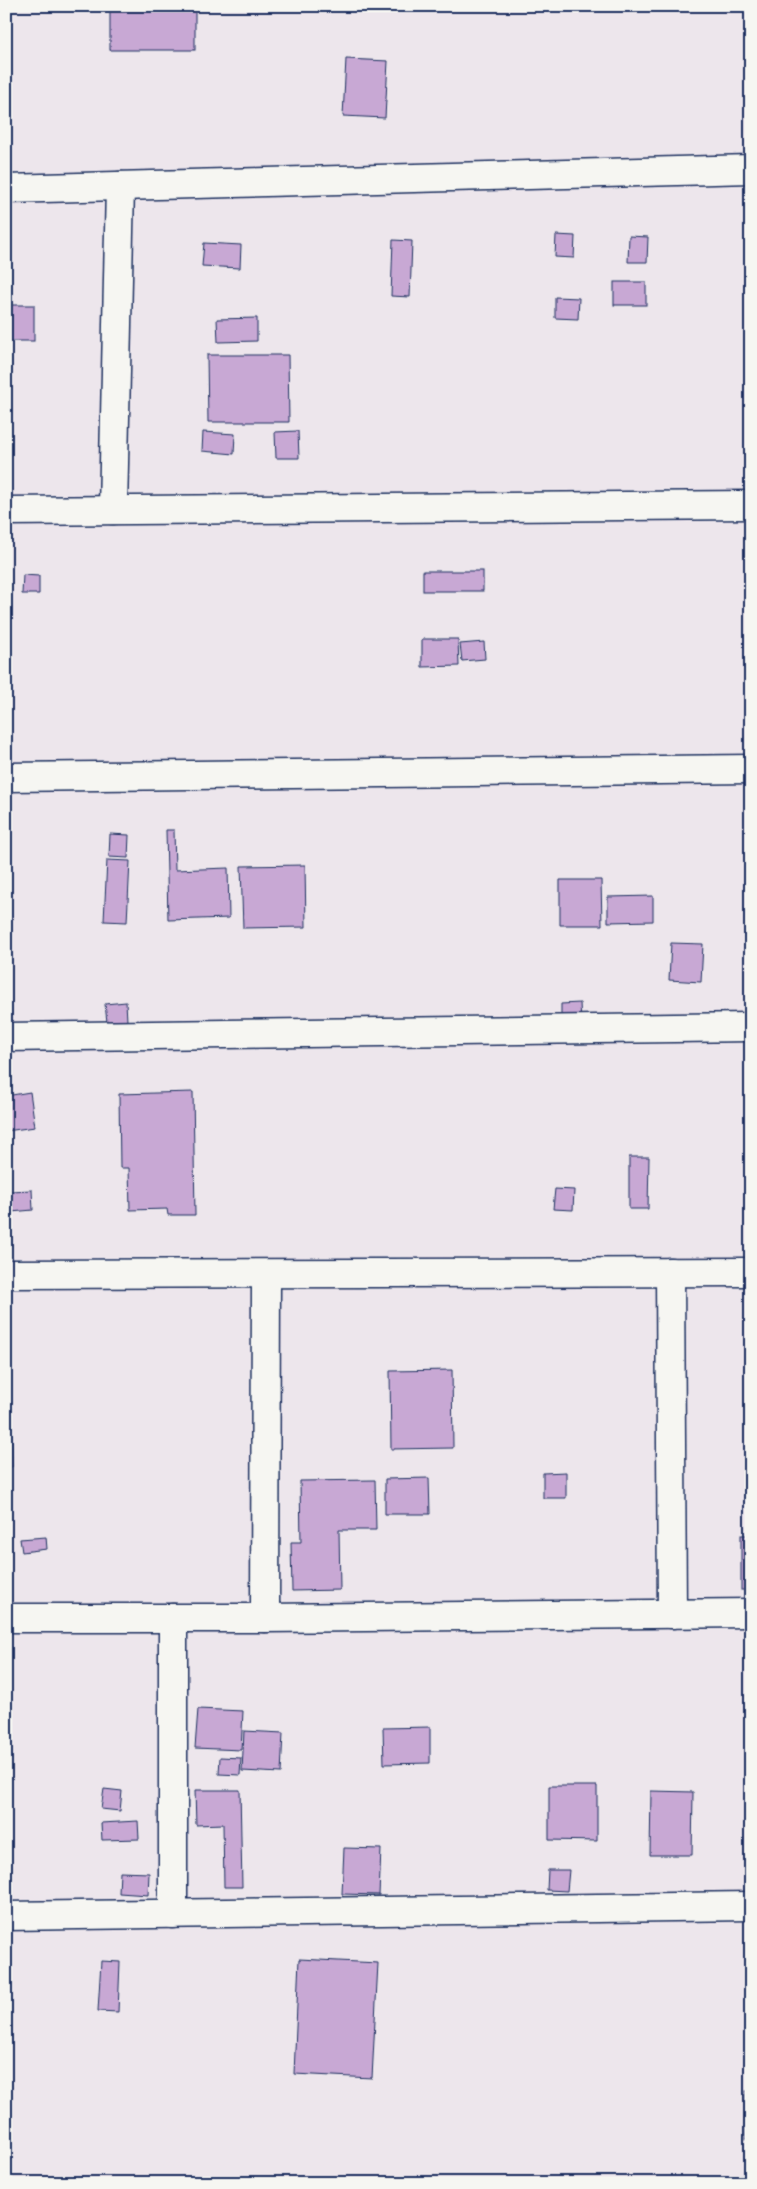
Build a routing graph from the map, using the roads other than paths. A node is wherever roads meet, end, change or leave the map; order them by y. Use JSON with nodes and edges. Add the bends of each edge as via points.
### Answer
{"nodes":[{"id":1,"x":751,"y":169,"type":"edge"},
{"id":2,"x":120,"y":186,"type":"junction"},
{"id":3,"x":6,"y":189,"type":"edge"},
{"id":4,"x":751,"y":506,"type":"edge"},
{"id":5,"x":113,"y":510,"type":"junction"},
{"id":6,"x":6,"y":511,"type":"edge"},
{"id":7,"x":751,"y":770,"type":"edge"},
{"id":8,"x":6,"y":776,"type":"edge"},
{"id":9,"x":751,"y":1026,"type":"edge"},
{"id":10,"x":6,"y":1037,"type":"edge"},
{"id":11,"x":670,"y":1272,"type":"junction"},
{"id":12,"x":751,"y":1272,"type":"edge"},
{"id":13,"x":6,"y":1274,"type":"edge"},
{"id":14,"x":266,"y":1274,"type":"junction"},
{"id":15,"x":751,"y":1613,"type":"edge"},
{"id":16,"x":672,"y":1614,"type":"junction"},
{"id":17,"x":6,"y":1618,"type":"edge"},
{"id":18,"x":173,"y":1618,"type":"junction"},
{"id":19,"x":265,"y":1618,"type":"junction"},
{"id":20,"x":751,"y":1906,"type":"edge"},
{"id":21,"x":172,"y":1914,"type":"junction"},
{"id":22,"x":6,"y":1916,"type":"edge"}],
"edges":[{"from":1,"to":2,"type":"street"},
{"from":2,"to":3,"type":"street"},
{"from":2,"to":5,"type":"street"},
{"from":4,"to":5,"type":"street"},
{"from":5,"to":6,"type":"street"},
{"from":7,"to":8,"type":"street"},
{"from":9,"to":10,"type":"street"},
{"from":11,"to":12,"type":"street"},
{"from":11,"to":14,"type":"street"},
{"from":11,"to":16,"type":"street"},
{"from":13,"to":14,"type":"street"},
{"from":14,"to":19,"type":"street"},
{"from":15,"to":16,"type":"street"},
{"from":16,"to":19,"type":"street"},
{"from":17,"to":18,"type":"street"},
{"from":18,"to":19,"type":"street"},
{"from":18,"to":21,"type":"street"},
{"from":20,"to":21,"type":"street"},
{"from":21,"to":22,"type":"street"}]}
